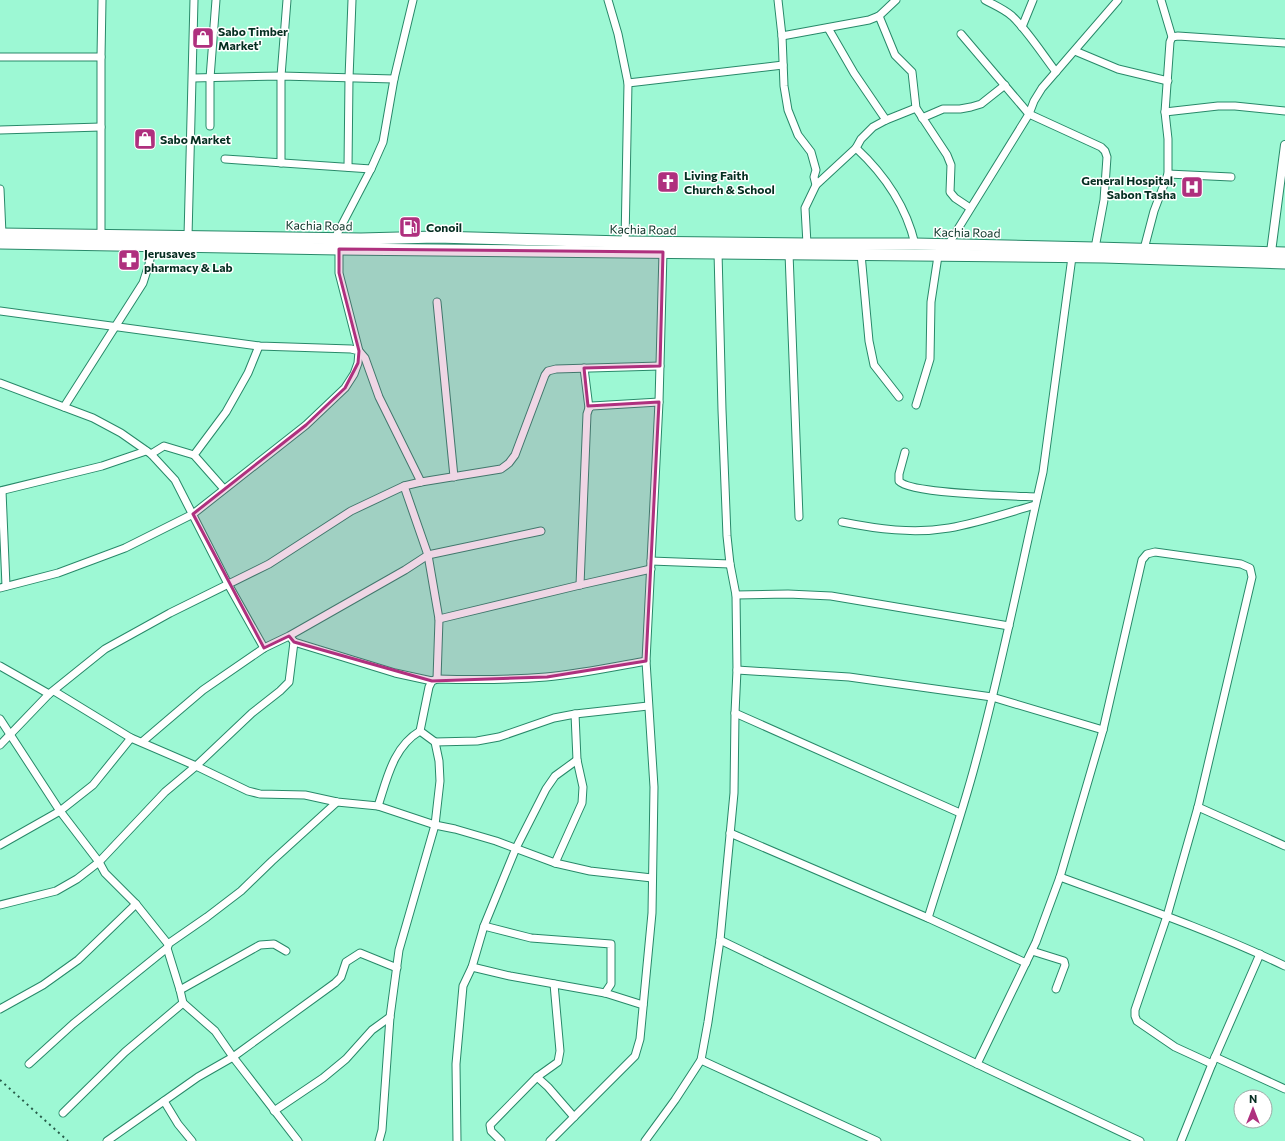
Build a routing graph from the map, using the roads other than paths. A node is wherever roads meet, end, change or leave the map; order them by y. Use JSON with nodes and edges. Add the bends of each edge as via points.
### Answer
{"nodes":[{"id":1,"x":102,"y":0,"type":"edge"},
{"id":2,"x":194,"y":0,"type":"edge"},
{"id":3,"x":216,"y":0,"type":"edge"},
{"id":4,"x":287,"y":0,"type":"edge"},
{"id":5,"x":352,"y":0,"type":"edge"},
{"id":6,"x":413,"y":0,"type":"edge"},
{"id":7,"x":608,"y":0,"type":"edge"},
{"id":8,"x":778,"y":0,"type":"edge"},
{"id":9,"x":896,"y":0,"type":"edge"},
{"id":10,"x":985,"y":0,"type":"edge"},
{"id":11,"x":1033,"y":0,"type":"edge"},
{"id":12,"x":1118,"y":0,"type":"edge"},
{"id":13,"x":1161,"y":0,"type":"edge"},
{"id":14,"x":879,"y":16,"type":"junction"},
{"id":15,"x":1022,"y":27,"type":"junction"},
{"id":16,"x":828,"y":28,"type":"junction"},
{"id":17,"x":960,"y":34,"type":"dead end"},
{"id":18,"x":782,"y":36,"type":"junction"},
{"id":19,"x":1172,"y":37,"type":"junction"},
{"id":20,"x":1285,"y":43,"type":"edge"},
{"id":21,"x":1075,"y":51,"type":"junction"},
{"id":22,"x":0,"y":57,"type":"edge"},
{"id":23,"x":101,"y":57,"type":"junction"},
{"id":24,"x":783,"y":65,"type":"junction"},
{"id":25,"x":1056,"y":72,"type":"junction"},
{"id":26,"x":281,"y":76,"type":"junction"},
{"id":27,"x":192,"y":78,"type":"junction"},
{"id":28,"x":210,"y":78,"type":"junction"},
{"id":29,"x":349,"y":78,"type":"junction"},
{"id":30,"x":394,"y":79,"type":"junction"},
{"id":31,"x":1168,"y":81,"type":"junction"},
{"id":32,"x":628,"y":83,"type":"junction"},
{"id":33,"x":1005,"y":85,"type":"junction"},
{"id":34,"x":916,"y":108,"type":"junction"},
{"id":35,"x":1285,"y":110,"type":"edge"},
{"id":36,"x":1166,"y":112,"type":"junction"},
{"id":37,"x":1029,"y":114,"type":"junction"},
{"id":38,"x":922,"y":118,"type":"junction"},
{"id":39,"x":886,"y":120,"type":"junction"},
{"id":40,"x":210,"y":126,"type":"dead end"},
{"id":41,"x":101,"y":127,"type":"junction"},
{"id":42,"x":0,"y":130,"type":"edge"},
{"id":43,"x":1285,"y":145,"type":"edge"},
{"id":44,"x":856,"y":148,"type":"junction"},
{"id":45,"x":225,"y":159,"type":"dead end"},
{"id":46,"x":281,"y":163,"type":"junction"},
{"id":47,"x":348,"y":167,"type":"junction"},
{"id":48,"x":371,"y":169,"type":"junction"},
{"id":49,"x":1168,"y":174,"type":"junction"},
{"id":50,"x":1231,"y":177,"type":"dead end"},
{"id":51,"x":816,"y":185,"type":"junction"},
{"id":52,"x":0,"y":189,"type":"edge"},
{"id":53,"x":970,"y":208,"type":"junction"},
{"id":54,"x":101,"y":235,"type":"junction"},
{"id":55,"x":188,"y":236,"type":"junction"},
{"id":56,"x":1,"y":237,"type":"edge"},
{"id":57,"x":624,"y":242,"type":"junction"},
{"id":58,"x":337,"y":244,"type":"junction"},
{"id":59,"x":361,"y":244,"type":"junction"},
{"id":60,"x":807,"y":244,"type":"junction"},
{"id":61,"x":914,"y":244,"type":"junction"},
{"id":62,"x":153,"y":245,"type":"junction"},
{"id":63,"x":948,"y":245,"type":"junction"},
{"id":64,"x":1095,"y":248,"type":"junction"},
{"id":65,"x":1144,"y":249,"type":"junction"},
{"id":66,"x":663,"y":252,"type":"junction"},
{"id":67,"x":718,"y":252,"type":"junction"},
{"id":68,"x":1271,"y":252,"type":"junction"},
{"id":69,"x":789,"y":253,"type":"junction"},
{"id":70,"x":1285,"y":253,"type":"edge"},
{"id":71,"x":861,"y":254,"type":"junction"},
{"id":72,"x":938,"y":256,"type":"junction"},
{"id":73,"x":1072,"y":257,"type":"junction"},
{"id":74,"x":1285,"y":263,"type":"edge"},
{"id":75,"x":437,"y":302,"type":"dead end"},
{"id":76,"x":0,"y":311,"type":"edge"},
{"id":77,"x":115,"y":326,"type":"junction"},
{"id":78,"x":259,"y":346,"type":"junction"},
{"id":79,"x":359,"y":351,"type":"junction"},
{"id":80,"x":660,"y":366,"type":"junction"},
{"id":81,"x":584,"y":368,"type":"junction"},
{"id":82,"x":0,"y":383,"type":"edge"},
{"id":83,"x":899,"y":396,"type":"dead end"},
{"id":84,"x":659,"y":402,"type":"junction"},
{"id":85,"x":916,"y":405,"type":"dead end"},
{"id":86,"x":64,"y":407,"type":"junction"},
{"id":87,"x":589,"y":408,"type":"junction"},
{"id":88,"x":148,"y":452,"type":"junction"},
{"id":89,"x":905,"y":452,"type":"dead end"},
{"id":90,"x":194,"y":455,"type":"junction"},
{"id":91,"x":454,"y":476,"type":"junction"},
{"id":92,"x":421,"y":482,"type":"junction"},
{"id":93,"x":404,"y":486,"type":"junction"},
{"id":94,"x":224,"y":489,"type":"junction"},
{"id":95,"x":1,"y":491,"type":"edge"},
{"id":96,"x":1036,"y":501,"type":"junction"},
{"id":97,"x":193,"y":514,"type":"junction"},
{"id":98,"x":798,"y":517,"type":"dead end"},
{"id":99,"x":842,"y":522,"type":"dead end"},
{"id":100,"x":541,"y":531,"type":"dead end"},
{"id":101,"x":428,"y":555,"type":"junction"},
{"id":102,"x":651,"y":561,"type":"junction"},
{"id":103,"x":730,"y":564,"type":"junction"},
{"id":104,"x":651,"y":569,"type":"junction"},
{"id":105,"x":228,"y":584,"type":"junction"},
{"id":106,"x":580,"y":585,"type":"junction"},
{"id":107,"x":3,"y":587,"type":"edge"},
{"id":108,"x":736,"y":595,"type":"junction"},
{"id":109,"x":439,"y":619,"type":"junction"},
{"id":110,"x":1009,"y":626,"type":"junction"},
{"id":111,"x":292,"y":639,"type":"junction"},
{"id":112,"x":264,"y":648,"type":"junction"},
{"id":113,"x":646,"y":661,"type":"junction"},
{"id":114,"x":0,"y":666,"type":"edge"},
{"id":115,"x":737,"y":670,"type":"junction"},
{"id":116,"x":434,"y":680,"type":"junction"},
{"id":117,"x":52,"y":693,"type":"junction"},
{"id":118,"x":992,"y":697,"type":"junction"},
{"id":119,"x":648,"y":706,"type":"junction"},
{"id":120,"x":735,"y":713,"type":"junction"},
{"id":121,"x":575,"y":714,"type":"junction"},
{"id":122,"x":0,"y":720,"type":"edge"},
{"id":123,"x":1103,"y":730,"type":"junction"},
{"id":124,"x":420,"y":731,"type":"junction"},
{"id":125,"x":10,"y":734,"type":"junction"},
{"id":126,"x":131,"y":738,"type":"junction"},
{"id":127,"x":142,"y":742,"type":"junction"},
{"id":128,"x":435,"y":742,"type":"junction"},
{"id":129,"x":0,"y":745,"type":"edge"},
{"id":130,"x":577,"y":760,"type":"junction"},
{"id":131,"x":196,"y":766,"type":"junction"},
{"id":132,"x":338,"y":802,"type":"junction"},
{"id":133,"x":378,"y":806,"type":"junction"},
{"id":134,"x":1198,"y":807,"type":"junction"},
{"id":135,"x":60,"y":811,"type":"junction"},
{"id":136,"x":960,"y":813,"type":"junction"},
{"id":137,"x":436,"y":825,"type":"junction"},
{"id":138,"x":730,"y":833,"type":"junction"},
{"id":139,"x":0,"y":845,"type":"edge"},
{"id":140,"x":1285,"y":846,"type":"edge"},
{"id":141,"x":516,"y":848,"type":"junction"},
{"id":142,"x":99,"y":862,"type":"junction"},
{"id":143,"x":556,"y":863,"type":"junction"},
{"id":144,"x":1060,"y":877,"type":"junction"},
{"id":145,"x":652,"y":878,"type":"junction"},
{"id":146,"x":136,"y":904,"type":"junction"},
{"id":147,"x":0,"y":905,"type":"edge"},
{"id":148,"x":1167,"y":916,"type":"junction"},
{"id":149,"x":928,"y":918,"type":"junction"},
{"id":150,"x":484,"y":926,"type":"junction"},
{"id":151,"x":720,"y":940,"type":"junction"},
{"id":152,"x":168,"y":946,"type":"junction"},
{"id":153,"x":286,"y":951,"type":"dead end"},
{"id":154,"x":1032,"y":951,"type":"junction"},
{"id":155,"x":1260,"y":954,"type":"junction"},
{"id":156,"x":1026,"y":963,"type":"junction"},
{"id":157,"x":472,"y":966,"type":"junction"},
{"id":158,"x":1285,"y":966,"type":"edge"},
{"id":159,"x":397,"y":968,"type":"junction"},
{"id":160,"x":554,"y":984,"type":"junction"},
{"id":161,"x":1056,"y":989,"type":"dead end"},
{"id":162,"x":180,"y":990,"type":"junction"},
{"id":163,"x":605,"y":993,"type":"junction"},
{"id":164,"x":183,"y":1003,"type":"junction"},
{"id":165,"x":643,"y":1006,"type":"junction"},
{"id":166,"x":0,"y":1009,"type":"edge"},
{"id":167,"x":390,"y":1017,"type":"junction"},
{"id":168,"x":233,"y":1057,"type":"junction"},
{"id":169,"x":701,"y":1060,"type":"junction"},
{"id":170,"x":1213,"y":1061,"type":"junction"},
{"id":171,"x":29,"y":1064,"type":"dead end"},
{"id":172,"x":977,"y":1064,"type":"junction"},
{"id":173,"x":537,"y":1077,"type":"junction"},
{"id":174,"x":1285,"y":1089,"type":"edge"},
{"id":175,"x":164,"y":1101,"type":"junction"},
{"id":176,"x":274,"y":1111,"type":"junction"},
{"id":177,"x":63,"y":1112,"type":"dead end"},
{"id":178,"x":574,"y":1117,"type":"junction"},
{"id":179,"x":107,"y":1141,"type":"edge"},
{"id":180,"x":192,"y":1141,"type":"edge"},
{"id":181,"x":298,"y":1141,"type":"edge"},
{"id":182,"x":379,"y":1141,"type":"edge"},
{"id":183,"x":457,"y":1141,"type":"edge"},
{"id":184,"x":501,"y":1141,"type":"edge"},
{"id":185,"x":550,"y":1141,"type":"edge"},
{"id":186,"x":645,"y":1141,"type":"edge"},
{"id":187,"x":877,"y":1141,"type":"edge"},
{"id":188,"x":1140,"y":1141,"type":"edge"},
{"id":189,"x":1181,"y":1141,"type":"edge"}],
"edges":[{"from":1,"to":23,"type":"street"},
{"from":2,"to":27,"type":"street"},
{"from":3,"to":28,"type":"street"},
{"from":4,"to":26,"type":"street"},
{"from":5,"to":29,"type":"street"},
{"from":6,"to":30,"type":"street"},
{"from":7,"to":32,"type":"street"},
{"from":8,"to":18,"type":"street"},
{"from":9,"to":14,"type":"street"},
{"from":10,"to":15,"type":"street","via":[[1012,16]]},
{"from":11,"to":15,"type":"street"},
{"from":12,"to":21,"type":"street"},
{"from":13,"to":19,"type":"street"},
{"from":14,"to":16,"type":"street"},
{"from":14,"to":34,"type":"street","via":[[895,55],[912,72]]},
{"from":15,"to":25,"type":"street"},
{"from":16,"to":18,"type":"street"},
{"from":16,"to":39,"type":"street","via":[[854,73]]},
{"from":17,"to":33,"type":"street"},
{"from":18,"to":24,"type":"street"},
{"from":19,"to":20,"type":"street"},
{"from":19,"to":31,"type":"street"},
{"from":21,"to":25,"type":"street"},
{"from":21,"to":31,"type":"street","via":[[1118,70]]},
{"from":22,"to":23,"type":"street"},
{"from":23,"to":41,"type":"street"},
{"from":24,"to":32,"type":"street"},
{"from":24,"to":51,"type":"street","via":[[788,110],[798,135],[811,152],[816,170]]},
{"from":25,"to":37,"type":"street","via":[[1042,88]]},
{"from":26,"to":28,"type":"street"},
{"from":26,"to":29,"type":"street"},
{"from":26,"to":46,"type":"street"},
{"from":27,"to":28,"type":"street"},
{"from":27,"to":55,"type":"street"},
{"from":28,"to":40,"type":"street"},
{"from":29,"to":30,"type":"street"},
{"from":29,"to":47,"type":"street"},
{"from":30,"to":48,"type":"street","via":[[383,142]]},
{"from":31,"to":36,"type":"street"},
{"from":32,"to":57,"type":"street"},
{"from":33,"to":37,"type":"street"},
{"from":33,"to":38,"type":"street","via":[[981,104],[960,109],[943,108]]},
{"from":34,"to":38,"type":"street"},
{"from":34,"to":39,"type":"street"},
{"from":35,"to":36,"type":"street","via":[[1218,106]]},
{"from":36,"to":49,"type":"street"},
{"from":37,"to":53,"type":"street"},
{"from":37,"to":64,"type":"street","via":[[1105,151],[1107,157],[1104,200]]},
{"from":38,"to":53,"type":"street","via":[[948,155],[951,165],[950,192]]},
{"from":39,"to":44,"type":"street","via":[[873,127]]},
{"from":41,"to":42,"type":"street"},
{"from":41,"to":54,"type":"street"},
{"from":43,"to":68,"type":"street"},
{"from":44,"to":51,"type":"street"},
{"from":44,"to":61,"type":"street","via":[[890,186],[903,210]]},
{"from":45,"to":46,"type":"street"},
{"from":46,"to":47,"type":"street"},
{"from":47,"to":48,"type":"street"},
{"from":48,"to":58,"type":"street"},
{"from":49,"to":50,"type":"street"},
{"from":49,"to":65,"type":"street","via":[[1154,211]]},
{"from":51,"to":60,"type":"street","via":[[805,208]]},
{"from":52,"to":56,"type":"street"},
{"from":53,"to":63,"type":"street"},
{"from":54,"to":55,"type":"highway","name":"Kachia Road"},
{"from":54,"to":56,"type":"highway","name":"Kachia Road"},
{"from":55,"to":58,"type":"highway","name":"Kachia Road"},
{"from":56,"to":62,"type":"highway","name":"Kachia Road"},
{"from":57,"to":59,"type":"highway","name":"Kachia Road","via":[[436,238]]},
{"from":57,"to":60,"type":"highway","name":"Kachia Road"},
{"from":58,"to":59,"type":"highway","name":"Kachia Road"},
{"from":58,"to":62,"type":"highway","name":"Kachia Road"},
{"from":58,"to":79,"type":"street","via":[[340,273]]},
{"from":59,"to":66,"type":"highway","name":"Kachia Road"},
{"from":60,"to":61,"type":"highway","name":"Kachia Road"},
{"from":61,"to":63,"type":"highway","name":"Kachia Road"},
{"from":62,"to":77,"type":"street","via":[[143,283]]},
{"from":63,"to":64,"type":"highway","name":"Kachia Road"},
{"from":64,"to":65,"type":"highway","name":"Kachia Road"},
{"from":65,"to":68,"type":"highway","name":"Kachia Road"},
{"from":66,"to":67,"type":"highway","name":"Kachia Road"},
{"from":66,"to":80,"type":"street"},
{"from":67,"to":69,"type":"highway","name":"Kachia Road"},
{"from":67,"to":103,"type":"street","via":[[722,410]]},
{"from":68,"to":70,"type":"highway","name":"Kachia Road"},
{"from":69,"to":71,"type":"highway","name":"Kachia Road"},
{"from":69,"to":98,"type":"street"},
{"from":71,"to":72,"type":"highway","name":"Kachia Road"},
{"from":71,"to":83,"type":"street","via":[[869,342],[874,365]]},
{"from":72,"to":73,"type":"highway","name":"Kachia Road"},
{"from":72,"to":85,"type":"street","via":[[931,302],[930,359]]},
{"from":73,"to":74,"type":"highway","name":"Kachia Road"},
{"from":73,"to":96,"type":"street","via":[[1043,472]]},
{"from":75,"to":91,"type":"street"},
{"from":76,"to":77,"type":"street"},
{"from":77,"to":78,"type":"street"},
{"from":77,"to":86,"type":"street"},
{"from":78,"to":79,"type":"street"},
{"from":78,"to":90,"type":"street","via":[[248,373],[226,412]]},
{"from":79,"to":92,"type":"street","via":[[365,358],[379,397]]},
{"from":79,"to":94,"type":"street","via":[[354,374],[345,388],[306,425]]},
{"from":80,"to":81,"type":"street"},
{"from":80,"to":84,"type":"street"},
{"from":81,"to":87,"type":"street"},
{"from":81,"to":91,"type":"street","via":[[548,371],[510,463],[501,469]]},
{"from":82,"to":86,"type":"street"},
{"from":84,"to":87,"type":"street"},
{"from":84,"to":102,"type":"street"},
{"from":86,"to":88,"type":"street","via":[[122,432]]},
{"from":87,"to":106,"type":"street"},
{"from":88,"to":90,"type":"street","via":[[164,446]]},
{"from":88,"to":95,"type":"street"},
{"from":88,"to":97,"type":"street","via":[[175,480]]},
{"from":89,"to":96,"type":"street","via":[[899,474],[899,481],[902,484],[958,494]]},
{"from":90,"to":94,"type":"street"},
{"from":91,"to":92,"type":"street"},
{"from":92,"to":93,"type":"street"},
{"from":93,"to":101,"type":"street"},
{"from":93,"to":105,"type":"street","via":[[351,511],[269,564]]},
{"from":94,"to":97,"type":"street"},
{"from":95,"to":107,"type":"street"},
{"from":96,"to":99,"type":"street","via":[[949,528],[910,531],[871,528]]},
{"from":96,"to":110,"type":"street"},
{"from":97,"to":105,"type":"street"},
{"from":97,"to":107,"type":"street","via":[[125,548],[58,573]]},
{"from":100,"to":101,"type":"street"},
{"from":101,"to":109,"type":"street"},
{"from":101,"to":111,"type":"street"},
{"from":102,"to":103,"type":"street"},
{"from":102,"to":104,"type":"street"},
{"from":103,"to":108,"type":"street"},
{"from":104,"to":106,"type":"street"},
{"from":104,"to":113,"type":"street"},
{"from":105,"to":112,"type":"street"},
{"from":105,"to":117,"type":"street","via":[[105,649]]},
{"from":106,"to":109,"type":"street"},
{"from":108,"to":110,"type":"street","via":[[831,596]]},
{"from":108,"to":115,"type":"street"},
{"from":109,"to":116,"type":"street"},
{"from":110,"to":118,"type":"street"},
{"from":111,"to":112,"type":"street"},
{"from":111,"to":116,"type":"street","via":[[395,673]]},
{"from":111,"to":131,"type":"street","via":[[290,682],[252,713]]},
{"from":112,"to":127,"type":"street","via":[[203,690]]},
{"from":113,"to":116,"type":"street","via":[[547,677]]},
{"from":113,"to":119,"type":"street"},
{"from":114,"to":117,"type":"street"},
{"from":115,"to":118,"type":"street","via":[[849,677]]},
{"from":115,"to":120,"type":"street"},
{"from":116,"to":124,"type":"street","via":[[429,687]]},
{"from":117,"to":125,"type":"street"},
{"from":117,"to":126,"type":"street"},
{"from":118,"to":123,"type":"street"},
{"from":118,"to":136,"type":"street"},
{"from":119,"to":121,"type":"street"},
{"from":119,"to":145,"type":"street","via":[[654,787]]},
{"from":120,"to":136,"type":"street"},
{"from":120,"to":138,"type":"street","via":[[734,793]]},
{"from":121,"to":128,"type":"street","via":[[554,718],[498,737],[477,741]]},
{"from":121,"to":130,"type":"street"},
{"from":122,"to":125,"type":"street"},
{"from":123,"to":134,"type":"street","via":[[1142,560],[1147,554],[1155,552],[1241,564],[1250,568],[1252,577]]},
{"from":123,"to":144,"type":"street"},
{"from":124,"to":128,"type":"street"},
{"from":124,"to":133,"type":"street","via":[[402,746],[394,760]]},
{"from":125,"to":129,"type":"street"},
{"from":125,"to":135,"type":"street"},
{"from":126,"to":127,"type":"street"},
{"from":126,"to":135,"type":"street","via":[[93,785]]},
{"from":127,"to":131,"type":"street"},
{"from":128,"to":137,"type":"street","via":[[440,781]]},
{"from":130,"to":141,"type":"street","via":[[555,776]]},
{"from":130,"to":143,"type":"street","via":[[583,787],[582,803]]},
{"from":131,"to":132,"type":"street","via":[[260,794],[305,795]]},
{"from":131,"to":142,"type":"street","via":[[165,792]]},
{"from":132,"to":133,"type":"street"},
{"from":132,"to":152,"type":"street","via":[[241,891]]},
{"from":133,"to":137,"type":"street"},
{"from":134,"to":140,"type":"street"},
{"from":134,"to":148,"type":"street"},
{"from":135,"to":139,"type":"street"},
{"from":135,"to":142,"type":"street"},
{"from":136,"to":149,"type":"street"},
{"from":137,"to":141,"type":"street"},
{"from":137,"to":159,"type":"street","via":[[399,950]]},
{"from":138,"to":149,"type":"street"},
{"from":138,"to":151,"type":"street"},
{"from":141,"to":143,"type":"street"},
{"from":141,"to":150,"type":"street"},
{"from":142,"to":146,"type":"street","via":[[105,873]]},
{"from":142,"to":147,"type":"street","via":[[56,891]]},
{"from":143,"to":145,"type":"street","via":[[590,871]]},
{"from":144,"to":148,"type":"street"},
{"from":144,"to":154,"type":"street"},
{"from":145,"to":165,"type":"street","via":[[652,913]]},
{"from":146,"to":152,"type":"street"},
{"from":146,"to":166,"type":"street","via":[[78,960],[43,985]]},
{"from":148,"to":155,"type":"street"},
{"from":148,"to":170,"type":"street","via":[[1135,1016],[1137,1021],[1175,1047]]},
{"from":149,"to":156,"type":"street"},
{"from":150,"to":157,"type":"street"},
{"from":150,"to":163,"type":"street","via":[[531,938],[611,944],[611,984]]},
{"from":151,"to":169,"type":"street"},
{"from":151,"to":172,"type":"street"},
{"from":152,"to":162,"type":"street"},
{"from":152,"to":171,"type":"street","via":[[73,1024]]},
{"from":153,"to":162,"type":"street","via":[[274,944],[260,945]]},
{"from":154,"to":156,"type":"street"},
{"from":154,"to":161,"type":"street","via":[[1064,961],[1065,965]]},
{"from":155,"to":158,"type":"street"},
{"from":155,"to":170,"type":"street"},
{"from":156,"to":172,"type":"street"},
{"from":157,"to":160,"type":"street"},
{"from":157,"to":183,"type":"street","via":[[463,986],[456,1064]]},
{"from":159,"to":167,"type":"street"},
{"from":159,"to":168,"type":"street","via":[[360,953],[346,962],[336,983]]},
{"from":160,"to":163,"type":"street"},
{"from":160,"to":173,"type":"street","via":[[560,1051],[558,1062]]},
{"from":162,"to":164,"type":"street"},
{"from":163,"to":165,"type":"street"},
{"from":164,"to":168,"type":"street","via":[[215,1032]]},
{"from":164,"to":177,"type":"street","via":[[125,1052]]},
{"from":165,"to":178,"type":"street","via":[[640,1039],[635,1056]]},
{"from":167,"to":176,"type":"street","via":[[372,1030],[346,1059]]},
{"from":167,"to":182,"type":"street","via":[[382,1130]]},
{"from":168,"to":175,"type":"street"},
{"from":168,"to":176,"type":"street"},
{"from":169,"to":186,"type":"street"},
{"from":169,"to":187,"type":"street"},
{"from":170,"to":174,"type":"street"},
{"from":170,"to":189,"type":"street"},
{"from":172,"to":188,"type":"street"},
{"from":173,"to":178,"type":"street"},
{"from":173,"to":184,"type":"street","via":[[490,1124],[491,1131]]},
{"from":175,"to":179,"type":"street"},
{"from":175,"to":180,"type":"street"},
{"from":176,"to":181,"type":"street"},
{"from":178,"to":185,"type":"street"}]}
